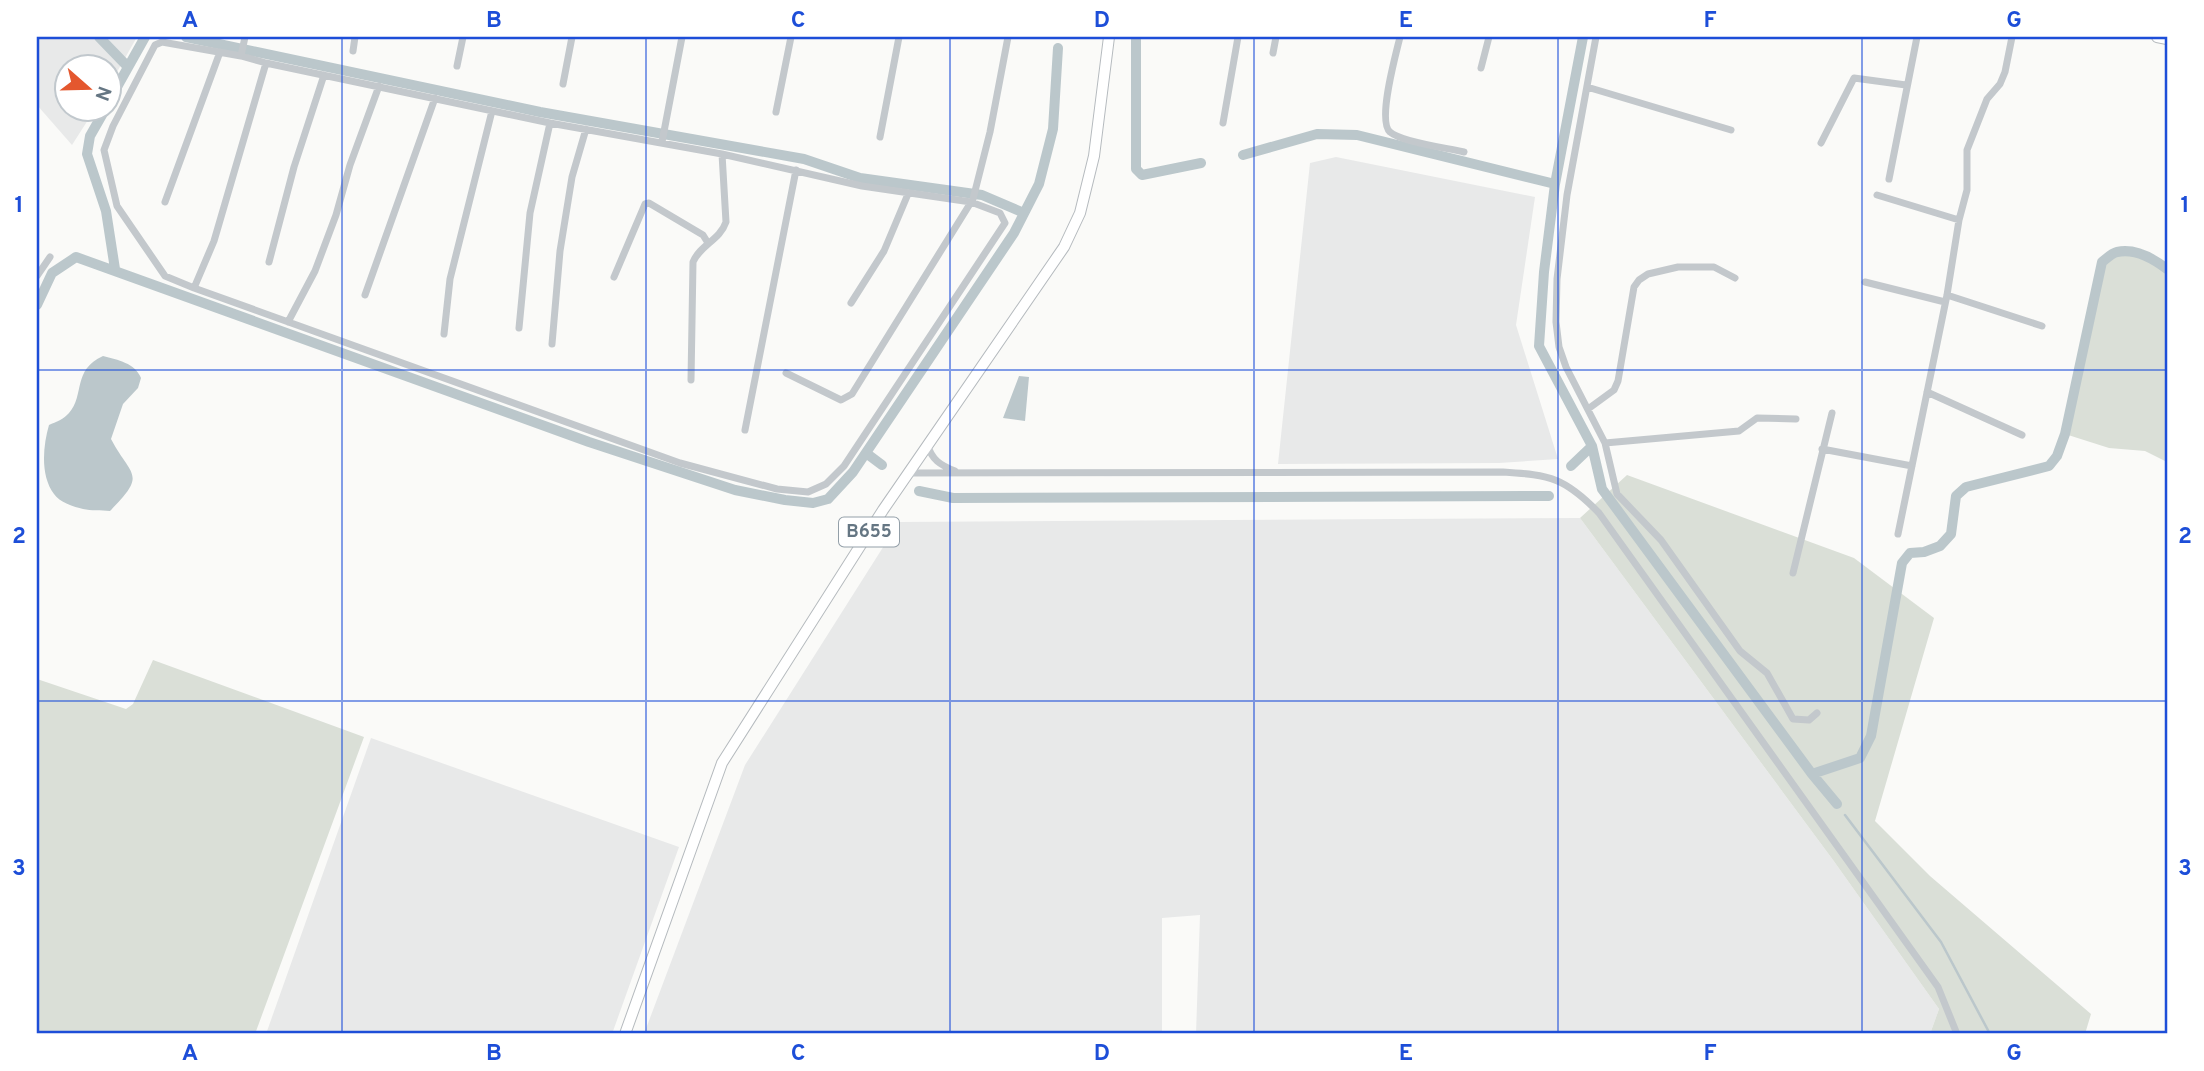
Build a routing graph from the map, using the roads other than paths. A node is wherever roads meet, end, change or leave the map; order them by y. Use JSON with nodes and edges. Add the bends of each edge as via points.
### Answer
{"nodes":[{"id":1,"x":355,"y":37,"type":"edge"},
{"id":2,"x":463,"y":37,"type":"edge"},
{"id":3,"x":572,"y":37,"type":"edge"},
{"id":4,"x":682,"y":37,"type":"edge"},
{"id":5,"x":791,"y":37,"type":"edge"},
{"id":6,"x":900,"y":37,"type":"edge"},
{"id":7,"x":1008,"y":37,"type":"edge"},
{"id":8,"x":1109,"y":37,"type":"edge"},
{"id":9,"x":1238,"y":37,"type":"edge"},
{"id":10,"x":1276,"y":37,"type":"edge"},
{"id":11,"x":1400,"y":37,"type":"edge"},
{"id":12,"x":1489,"y":37,"type":"edge"},
{"id":13,"x":1596,"y":37,"type":"edge"},
{"id":14,"x":1917,"y":37,"type":"edge"},
{"id":15,"x":2012,"y":37,"type":"edge"},
{"id":16,"x":2157,"y":37,"type":"edge"},
{"id":17,"x":245,"y":39,"type":"edge"},
{"id":18,"x":2167,"y":39,"type":"edge"},
{"id":19,"x":353,"y":51,"type":"dead end"},
{"id":20,"x":220,"y":52,"type":"junction"},
{"id":21,"x":1273,"y":53,"type":"dead end"},
{"id":22,"x":242,"y":55,"type":"junction"},
{"id":23,"x":266,"y":63,"type":"junction"},
{"id":24,"x":457,"y":66,"type":"dead end"},
{"id":25,"x":1481,"y":68,"type":"dead end"},
{"id":26,"x":324,"y":75,"type":"junction"},
{"id":27,"x":563,"y":84,"type":"dead end"},
{"id":28,"x":1906,"y":85,"type":"junction"},
{"id":29,"x":379,"y":86,"type":"junction"},
{"id":30,"x":1587,"y":87,"type":"junction"},
{"id":31,"x":435,"y":98,"type":"junction"},
{"id":32,"x":492,"y":111,"type":"junction"},
{"id":33,"x":776,"y":112,"type":"dead end"},
{"id":34,"x":550,"y":122,"type":"junction"},
{"id":35,"x":1223,"y":123,"type":"dead end"},
{"id":36,"x":586,"y":129,"type":"junction"},
{"id":37,"x":1731,"y":130,"type":"dead end"},
{"id":38,"x":880,"y":137,"type":"dead end"},
{"id":39,"x":662,"y":140,"type":"junction"},
{"id":40,"x":1821,"y":144,"type":"dead end"},
{"id":41,"x":1464,"y":152,"type":"dead end"},
{"id":42,"x":722,"y":154,"type":"junction"},
{"id":43,"x":796,"y":170,"type":"junction"},
{"id":44,"x":1889,"y":179,"type":"dead end"},
{"id":45,"x":908,"y":194,"type":"junction"},
{"id":46,"x":1877,"y":195,"type":"dead end"},
{"id":47,"x":972,"y":200,"type":"junction"},
{"id":48,"x":165,"y":202,"type":"dead end"},
{"id":49,"x":1959,"y":220,"type":"junction"},
{"id":50,"x":708,"y":243,"type":"junction"},
{"id":51,"x":50,"y":257,"type":"dead end"},
{"id":52,"x":269,"y":262,"type":"dead end"},
{"id":53,"x":37,"y":276,"type":"edge"},
{"id":54,"x":614,"y":277,"type":"dead end"},
{"id":55,"x":1735,"y":278,"type":"dead end"},
{"id":56,"x":1865,"y":282,"type":"dead end"},
{"id":57,"x":194,"y":288,"type":"junction"},
{"id":58,"x":365,"y":295,"type":"dead end"},
{"id":59,"x":1946,"y":299,"type":"junction"},
{"id":60,"x":851,"y":303,"type":"dead end"},
{"id":61,"x":288,"y":322,"type":"junction"},
{"id":62,"x":2042,"y":326,"type":"dead end"},
{"id":63,"x":519,"y":328,"type":"dead end"},
{"id":64,"x":444,"y":334,"type":"dead end"},
{"id":65,"x":552,"y":344,"type":"dead end"},
{"id":66,"x":786,"y":373,"type":"dead end"},
{"id":67,"x":691,"y":380,"type":"dead end"},
{"id":68,"x":1927,"y":392,"type":"junction"},
{"id":69,"x":1588,"y":408,"type":"junction"},
{"id":70,"x":1832,"y":413,"type":"dead end"},
{"id":71,"x":1796,"y":419,"type":"dead end"},
{"id":72,"x":745,"y":430,"type":"dead end"},
{"id":73,"x":2022,"y":435,"type":"dead end"},
{"id":74,"x":1605,"y":443,"type":"junction"},
{"id":75,"x":927,"y":444,"type":"junction"},
{"id":76,"x":1822,"y":450,"type":"junction"},
{"id":77,"x":1912,"y":466,"type":"junction"},
{"id":78,"x":958,"y":472,"type":"junction"},
{"id":79,"x":908,"y":473,"type":"junction"},
{"id":80,"x":1898,"y":534,"type":"dead end"},
{"id":81,"x":1793,"y":573,"type":"dead end"},
{"id":82,"x":1817,"y":713,"type":"dead end"},
{"id":83,"x":625,"y":1034,"type":"edge"},
{"id":84,"x":1957,"y":1034,"type":"edge"}],
"edges":[{"from":1,"to":19,"type":"street"},
{"from":2,"to":24,"type":"street"},
{"from":3,"to":27,"type":"street"},
{"from":4,"to":39,"type":"street"},
{"from":5,"to":33,"type":"street"},
{"from":6,"to":38,"type":"street"},
{"from":7,"to":47,"type":"street"},
{"from":8,"to":75,"type":"main road","number":"B655","via":[[1094,156],[1080,212],[1064,247]]},
{"from":9,"to":35,"type":"street"},
{"from":10,"to":21,"type":"street"},
{"from":11,"to":41,"type":"street","via":[[1385,109],[1389,132]]},
{"from":12,"to":25,"type":"street"},
{"from":13,"to":30,"type":"street"},
{"from":14,"to":28,"type":"street"},
{"from":15,"to":49,"type":"street","via":[[2005,72],[1987,99],[1967,150],[1967,190]]},
{"from":16,"to":18,"type":"main road"},
{"from":17,"to":22,"type":"street"},
{"from":20,"to":22,"type":"street"},
{"from":20,"to":48,"type":"street"},
{"from":20,"to":57,"type":"street","via":[[162,42],[155,45],[104,150],[117,206],[165,276]]},
{"from":22,"to":23,"type":"street"},
{"from":23,"to":26,"type":"street"},
{"from":23,"to":57,"type":"street","via":[[214,241]]},
{"from":26,"to":29,"type":"street"},
{"from":26,"to":52,"type":"street"},
{"from":28,"to":40,"type":"street","via":[[1854,78]]},
{"from":28,"to":44,"type":"street"},
{"from":29,"to":31,"type":"street"},
{"from":29,"to":61,"type":"street","via":[[319,260]]},
{"from":30,"to":37,"type":"street"},
{"from":30,"to":69,"type":"street","via":[[1567,195],[1556,322],[1566,367]]},
{"from":31,"to":32,"type":"street"},
{"from":31,"to":58,"type":"street"},
{"from":32,"to":34,"type":"street"},
{"from":32,"to":64,"type":"street","via":[[450,279]]},
{"from":34,"to":36,"type":"street"},
{"from":34,"to":63,"type":"street","via":[[530,214]]},
{"from":36,"to":39,"type":"street"},
{"from":36,"to":65,"type":"street","via":[[572,177]]},
{"from":39,"to":42,"type":"street"},
{"from":42,"to":43,"type":"street"},
{"from":42,"to":50,"type":"street","via":[[726,222],[723,231]]},
{"from":43,"to":45,"type":"street"},
{"from":43,"to":72,"type":"street"},
{"from":45,"to":47,"type":"street"},
{"from":45,"to":60,"type":"street","via":[[884,251]]},
{"from":46,"to":49,"type":"street"},
{"from":47,"to":61,"type":"street","via":[[1000,213],[1004,223],[844,466],[826,484],[808,492],[778,489],[680,463]]},
{"from":47,"to":66,"type":"street","via":[[852,394],[841,400]]},
{"from":49,"to":59,"type":"street"},
{"from":50,"to":54,"type":"street","via":[[704,235],[645,204]]},
{"from":50,"to":67,"type":"street","via":[[693,262]]},
{"from":51,"to":53,"type":"street"},
{"from":55,"to":69,"type":"street","via":[[1714,267],[1678,267],[1639,280],[1618,381],[1614,390]]},
{"from":56,"to":59,"type":"street"},
{"from":57,"to":61,"type":"street"},
{"from":59,"to":62,"type":"street"},
{"from":59,"to":68,"type":"street"},
{"from":68,"to":73,"type":"street"},
{"from":68,"to":77,"type":"street"},
{"from":69,"to":74,"type":"street"},
{"from":70,"to":76,"type":"street"},
{"from":71,"to":74,"type":"street","via":[[1756,418],[1739,431]]},
{"from":74,"to":82,"type":"street","via":[[1617,494],[1661,540],[1740,651],[1767,673],[1793,719],[1809,720]]},
{"from":75,"to":78,"type":"street","via":[[939,464]]},
{"from":75,"to":79,"type":"main road","number":"B655"},
{"from":76,"to":77,"type":"street"},
{"from":76,"to":81,"type":"street"},
{"from":77,"to":80,"type":"street"},
{"from":78,"to":79,"type":"street"},
{"from":78,"to":84,"type":"street","via":[[1503,472],[1558,480],[1599,513],[1938,987]]},
{"from":79,"to":83,"type":"main road","number":"B655","via":[[722,764]]}]}
